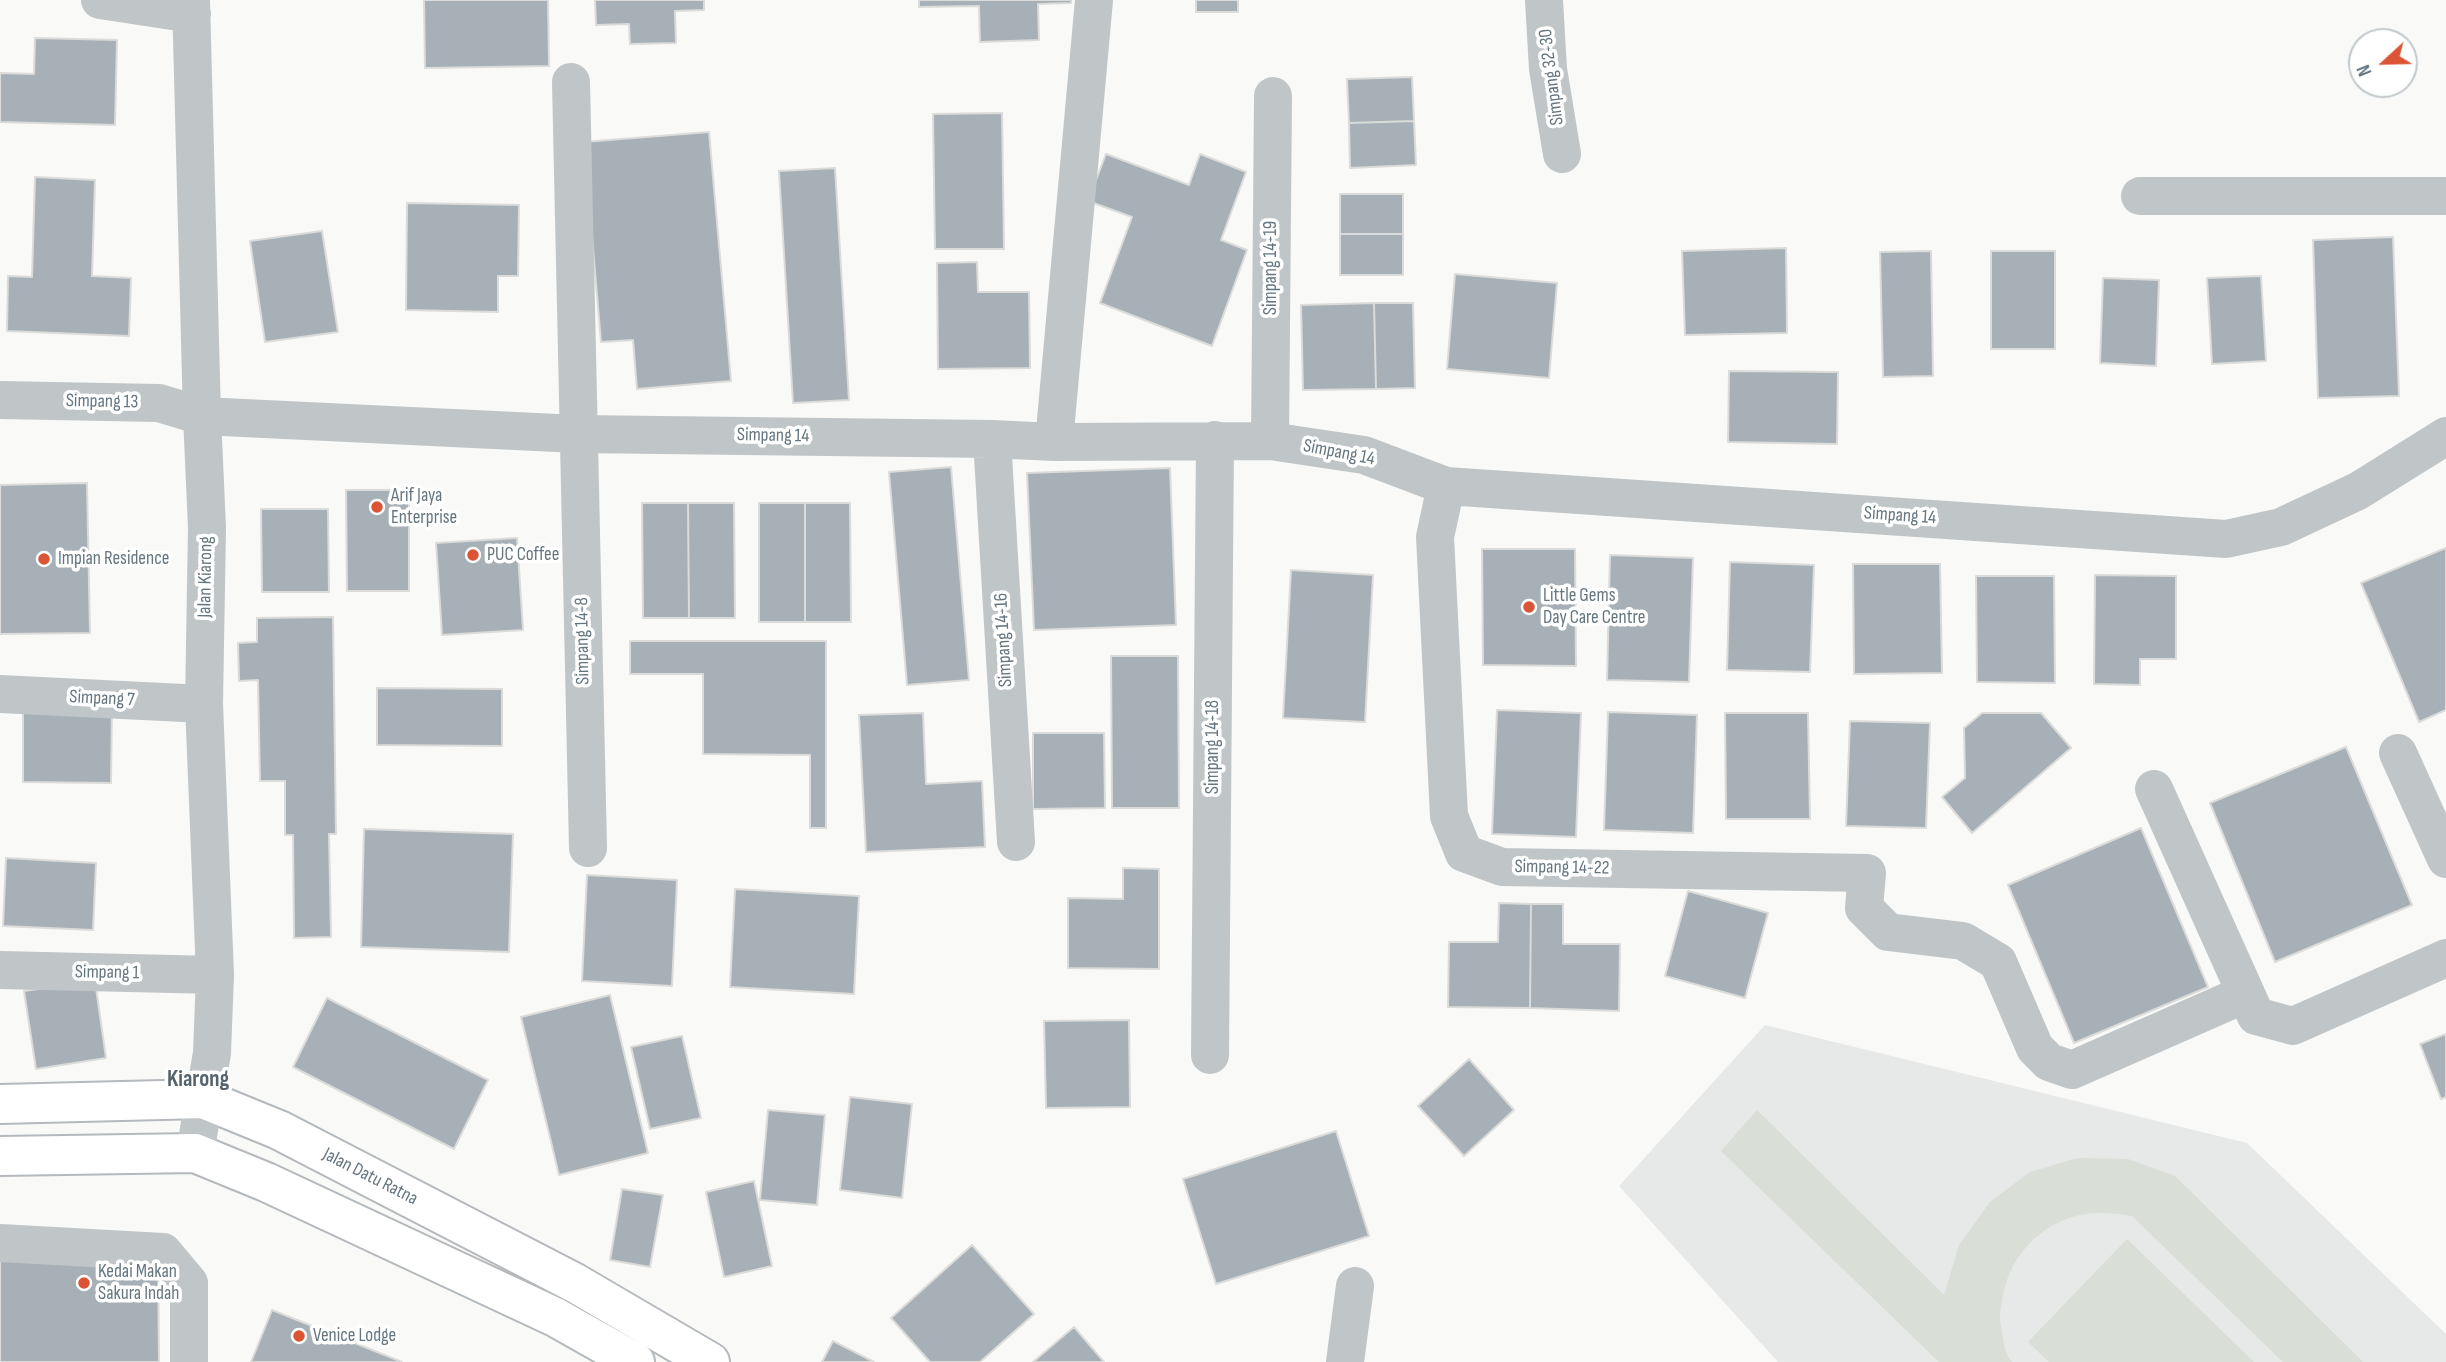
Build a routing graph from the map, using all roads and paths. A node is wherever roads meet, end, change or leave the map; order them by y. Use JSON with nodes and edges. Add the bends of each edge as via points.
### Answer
{"nodes":[{"id":1,"x":100,"y":0,"type":"edge"},
{"id":2,"x":1094,"y":0,"type":"edge"},
{"id":3,"x":1544,"y":0,"type":"edge"},
{"id":4,"x":192,"y":7,"type":"edge"},
{"id":5,"x":571,"y":82,"type":"dead end"},
{"id":6,"x":1273,"y":96,"type":"dead end"},
{"id":7,"x":1562,"y":154,"type":"dead end"},
{"id":8,"x":2140,"y":196,"type":"dead end"},
{"id":9,"x":2446,"y":196,"type":"edge"},
{"id":10,"x":0,"y":400,"type":"edge"},
{"id":11,"x":202,"y":416,"type":"junction"},
{"id":12,"x":578,"y":434,"type":"junction"},
{"id":13,"x":2446,"y":436,"type":"edge"},
{"id":14,"x":992,"y":439,"type":"junction"},
{"id":15,"x":1215,"y":440,"type":"junction"},
{"id":16,"x":1270,"y":441,"type":"junction"},
{"id":17,"x":1054,"y":442,"type":"junction"},
{"id":18,"x":1446,"y":486,"type":"junction"},
{"id":19,"x":0,"y":694,"type":"edge"},
{"id":20,"x":204,"y":704,"type":"junction"},
{"id":21,"x":2398,"y":753,"type":"dead end"},
{"id":22,"x":2154,"y":789,"type":"dead end"},
{"id":23,"x":1016,"y":842,"type":"dead end"},
{"id":24,"x":588,"y":848,"type":"dead end"},
{"id":25,"x":2446,"y":859,"type":"edge"},
{"id":26,"x":2446,"y":958,"type":"edge"},
{"id":27,"x":0,"y":970,"type":"edge"},
{"id":28,"x":215,"y":975,"type":"junction"},
{"id":29,"x":2245,"y":994,"type":"junction"},
{"id":30,"x":1210,"y":1055,"type":"dead end"},
{"id":31,"x":203,"y":1099,"type":"junction"},
{"id":32,"x":0,"y":1104,"type":"edge"},
{"id":33,"x":195,"y":1153,"type":"junction"},
{"id":34,"x":0,"y":1156,"type":"edge"},
{"id":35,"x":0,"y":1243,"type":"edge"},
{"id":36,"x":1355,"y":1286,"type":"dead end"},
{"id":37,"x":189,"y":1362,"type":"edge"},
{"id":38,"x":635,"y":1362,"type":"edge"},
{"id":39,"x":710,"y":1362,"type":"edge"},
{"id":40,"x":1345,"y":1362,"type":"edge"}],
"edges":[{"from":1,"to":4,"type":"street"},
{"from":2,"to":17,"type":"street"},
{"from":3,"to":7,"type":"street","name":"Simpang 32-30","via":[[1548,69]]},
{"from":4,"to":11,"type":"street","name":"Jalan Kiarong"},
{"from":5,"to":12,"type":"street","name":"Simpang 14-8"},
{"from":6,"to":16,"type":"street","name":"Simpang 14-19"},
{"from":8,"to":9,"type":"street"},
{"from":10,"to":11,"type":"street","name":"Simpang 13","via":[[159,403]]},
{"from":11,"to":12,"type":"street","name":"Simpang 14"},
{"from":11,"to":20,"type":"street","name":"Jalan Kiarong","via":[[207,528]]},
{"from":12,"to":14,"type":"street","name":"Simpang 14"},
{"from":12,"to":24,"type":"street","name":"Simpang 14-8"},
{"from":13,"to":18,"type":"street","name":"Simpang 14","via":[[2358,491],[2303,517],[2281,527],[2226,539]]},
{"from":14,"to":17,"type":"street","name":"Simpang 14"},
{"from":14,"to":23,"type":"street","name":"Simpang 14-16"},
{"from":15,"to":16,"type":"street","name":"Simpang 14"},
{"from":15,"to":17,"type":"street","name":"Simpang 14"},
{"from":15,"to":30,"type":"street","name":"Simpang 14-18"},
{"from":16,"to":18,"type":"street","name":"Simpang 14","via":[[1364,455]]},
{"from":18,"to":29,"type":"street","name":"Simpang 14-22","via":[[1435,537],[1449,816],[1464,853],[1502,867],[1867,873],[1864,908],[1888,932],[1963,941],[1998,962],[2035,1048],[2049,1062],[2072,1070]]},
{"from":19,"to":20,"type":"street","name":"Simpang 7"},
{"from":20,"to":28,"type":"street","name":"Jalan Kiarong"},
{"from":21,"to":25,"type":"street"},
{"from":22,"to":29,"type":"street"},
{"from":26,"to":29,"type":"street","via":[[2293,1026],[2256,1016]]},
{"from":27,"to":28,"type":"street","name":"Simpang 1"},
{"from":28,"to":31,"type":"street","name":"Jalan Kiarong","via":[[212,1053]]},
{"from":31,"to":32,"type":"main road","name":"Jalan Datu Ratna"},
{"from":31,"to":33,"type":"street","name":"Jalan Kiarong"},
{"from":31,"to":39,"type":"main road","name":"Jalan Datu Ratna","via":[[279,1130],[575,1283]]},
{"from":33,"to":34,"type":"main road"},
{"from":33,"to":38,"type":"main road","via":[[555,1317]]},
{"from":35,"to":37,"type":"street","via":[[163,1252],[189,1283]]},
{"from":36,"to":40,"type":"street"}]}
